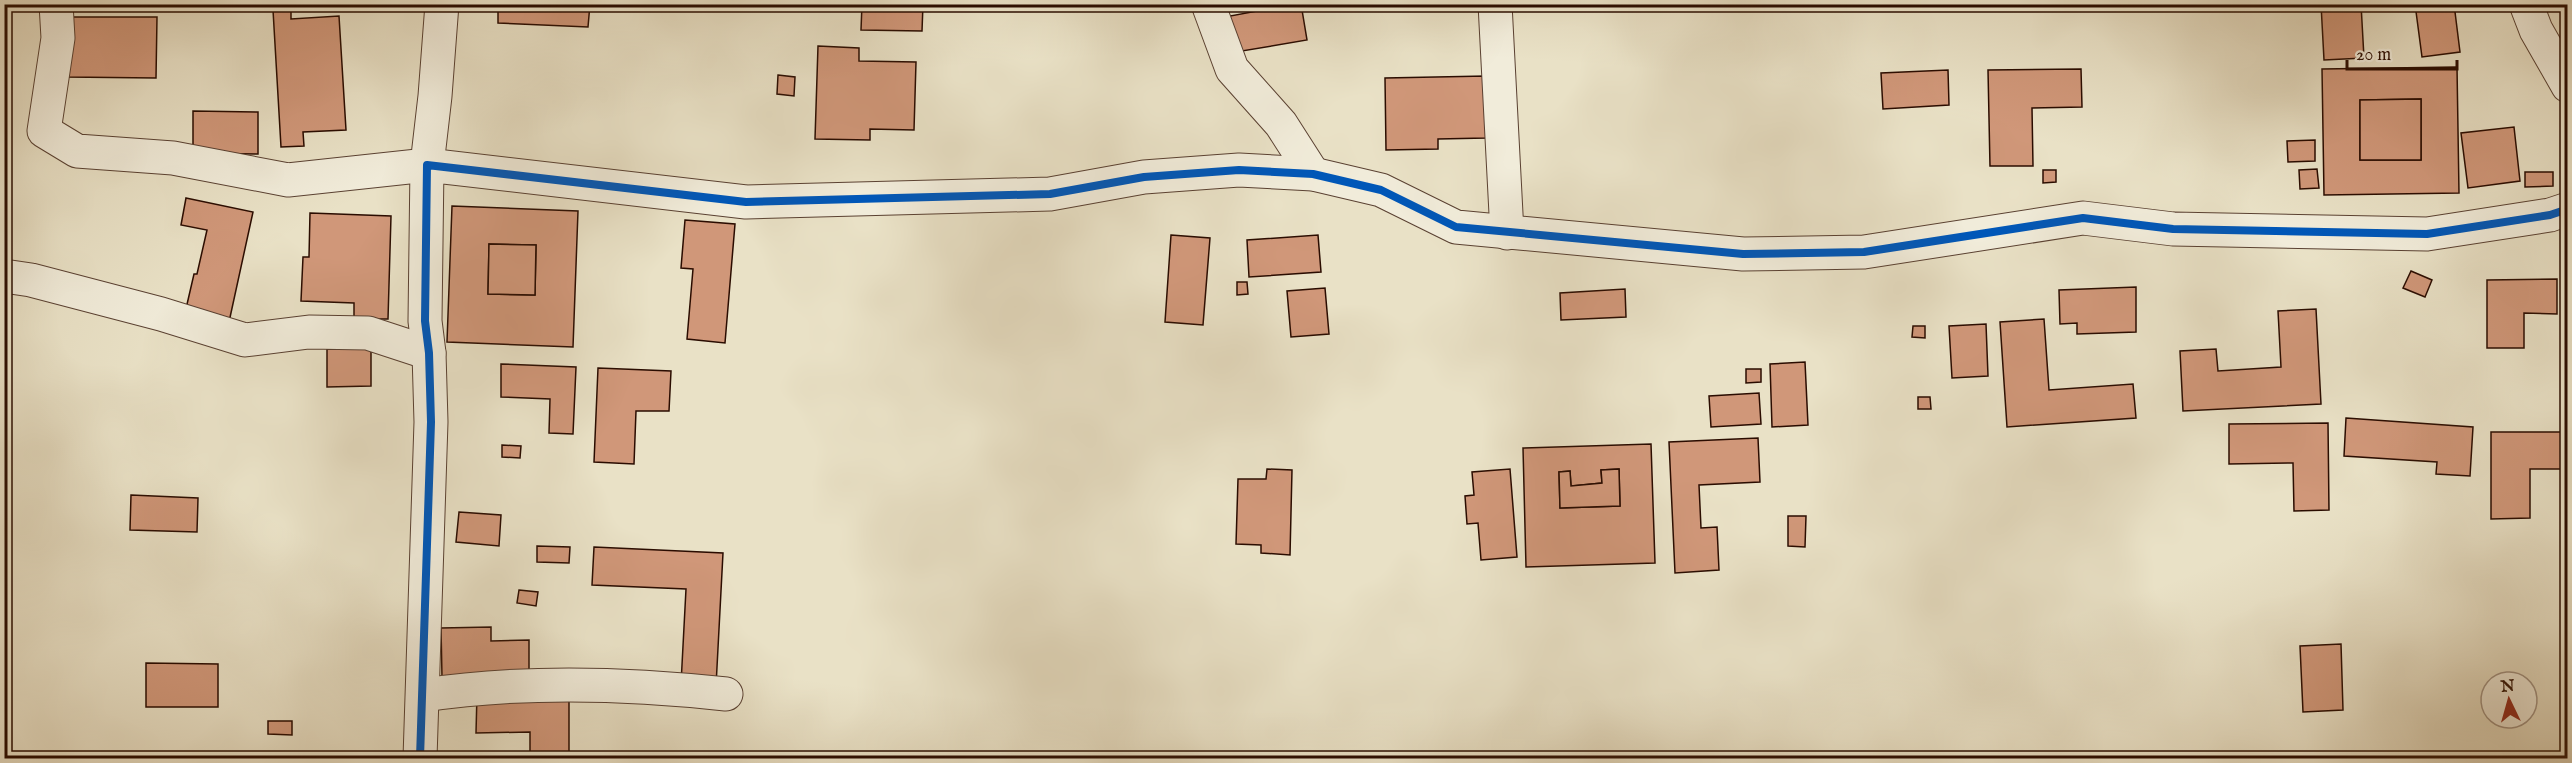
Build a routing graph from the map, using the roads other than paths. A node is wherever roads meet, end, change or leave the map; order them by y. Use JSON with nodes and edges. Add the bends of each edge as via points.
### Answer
{"nodes":[{"id":1,"x":56,"y":4,"type":"edge"},
{"id":2,"x":442,"y":4,"type":"edge"},
{"id":3,"x":1208,"y":4,"type":"edge"},
{"id":4,"x":1495,"y":4,"type":"edge"},
{"id":5,"x":2526,"y":4,"type":"edge"},
{"id":6,"x":2568,"y":86,"type":"edge"},
{"id":7,"x":427,"y":165,"type":"junction"},
{"id":8,"x":1313,"y":174,"type":"junction"},
{"id":9,"x":2568,"y":209,"type":"edge"},
{"id":10,"x":1507,"y":233,"type":"junction"},
{"id":11,"x":4,"y":276,"type":"edge"},
{"id":12,"x":429,"y":353,"type":"junction"},
{"id":13,"x":726,"y":694,"type":"dead end"},
{"id":14,"x":424,"y":695,"type":"junction"},
{"id":15,"x":420,"y":759,"type":"edge"}],
"edges":[{"from":1,"to":7,"type":"street","via":[[58,38],[44,131],[76,151],[172,158],[288,180]]},
{"from":2,"to":7,"type":"street"},
{"from":3,"to":8,"type":"street","via":[[1232,69],[1281,124]]},
{"from":4,"to":10,"type":"street"},
{"from":5,"to":6,"type":"street"},
{"from":7,"to":8,"type":"street","via":[[746,202],[1050,194],[1144,177],[1239,170]]},
{"from":7,"to":12,"type":"street","via":[[425,321]]},
{"from":8,"to":10,"type":"street","via":[[1381,190],[1456,227]]},
{"from":9,"to":10,"type":"street","via":[[2427,234],[2173,229],[2083,218],[1853,252],[1743,254]]},
{"from":11,"to":12,"type":"street","via":[[161,314],[245,340],[309,332],[368,333]]},
{"from":12,"to":14,"type":"street","via":[[431,422]]},
{"from":13,"to":14,"type":"street","via":[[579,684],[480,687]]},
{"from":14,"to":15,"type":"street"}]}
